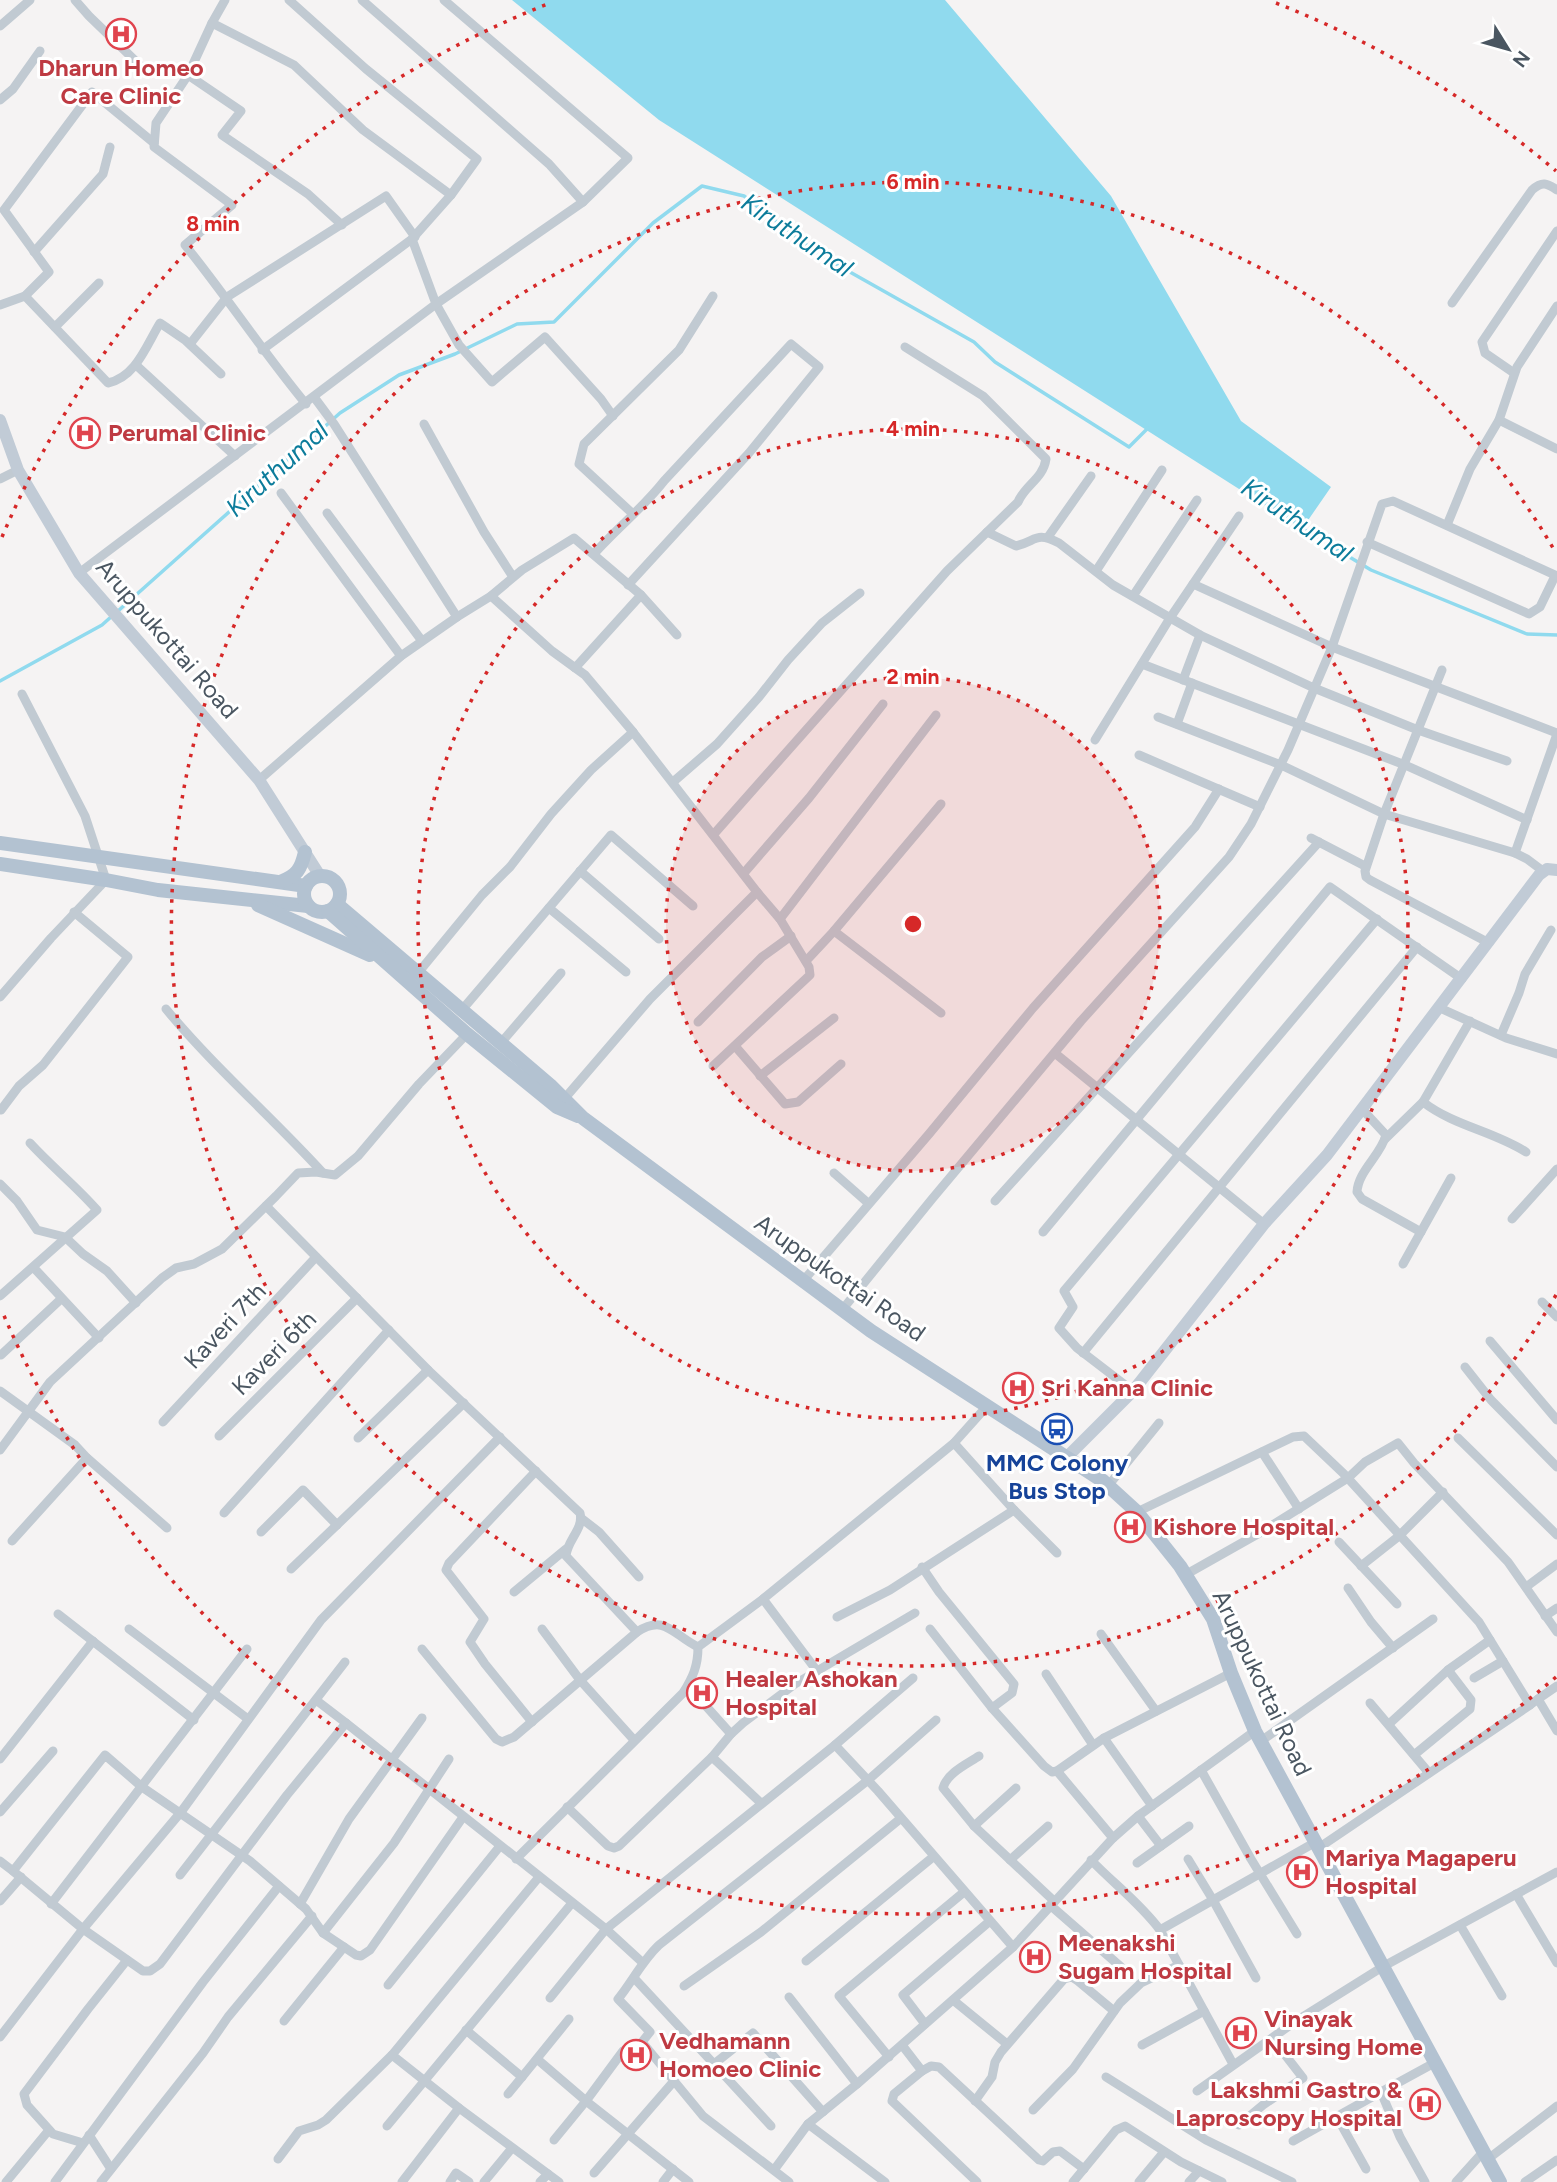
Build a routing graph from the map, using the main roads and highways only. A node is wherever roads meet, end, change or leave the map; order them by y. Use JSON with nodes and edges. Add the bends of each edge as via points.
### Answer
{"nodes":[{"id":1,"x":0,"y":843,"type":"edge"},
{"id":2,"x":305,"y":852,"type":"road end"},
{"id":3,"x":0,"y":864,"type":"edge"},
{"id":4,"x":279,"y":882,"type":"junction"},
{"id":5,"x":306,"y":886,"type":"junction"},
{"id":6,"x":244,"y":899,"type":"junction"},
{"id":7,"x":308,"y":906,"type":"junction"},
{"id":8,"x":333,"y":907,"type":"junction"},
{"id":9,"x":384,"y":961,"type":"junction"},
{"id":10,"x":583,"y":1118,"type":"junction"},
{"id":11,"x":1500,"y":2182,"type":"edge"}],
"edges":[{"from":1,"to":4,"type":"main road"},
{"from":2,"to":4,"type":"main road","via":[[296,875]]},
{"from":3,"to":6,"type":"main road"},
{"from":4,"to":5,"type":"main road"},
{"from":5,"to":7,"type":"main road"},
{"from":5,"to":8,"type":"main road","via":[[314,877],[331,878],[340,892]]},
{"from":6,"to":7,"type":"main road"},
{"from":6,"to":9,"type":"main road"},
{"from":7,"to":8,"type":"main road","via":[[317,911]]},
{"from":8,"to":9,"type":"main road","name":"Aruppukottai Road"},
{"from":8,"to":10,"type":"main road","name":"Aruppukottai Road","via":[[418,973]]},
{"from":9,"to":10,"type":"main road","name":"Aruppukottai Road","via":[[557,1107]]},
{"from":10,"to":11,"type":"main road","name":"Aruppukottai Road","via":[[842,1310],[1067,1457],[1137,1512],[1180,1566],[1213,1619],[1258,1736]]}]}
